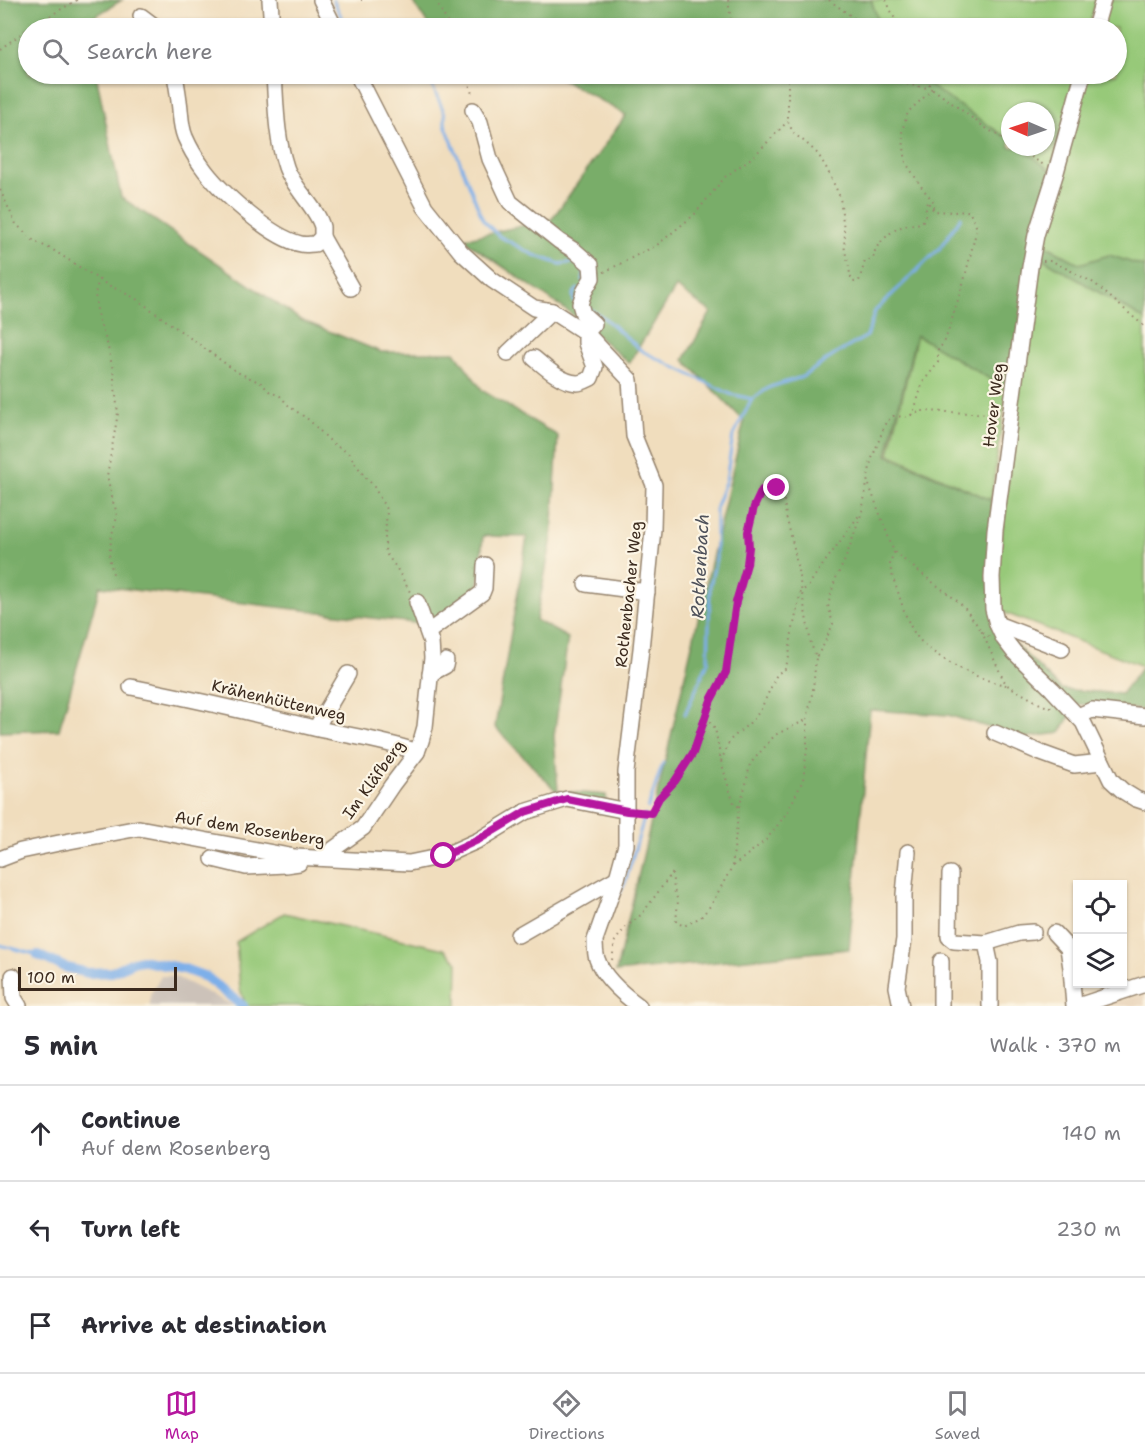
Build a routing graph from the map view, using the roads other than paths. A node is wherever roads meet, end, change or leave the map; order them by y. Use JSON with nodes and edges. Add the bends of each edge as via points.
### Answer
{"nodes":[{"id":1,"x":270,"y":0,"type":"edge"},
{"id":2,"x":321,"y":0,"type":"edge"},
{"id":3,"x":1103,"y":0,"type":"edge"},
{"id":4,"x":141,"y":16,"type":"dead end"},
{"id":5,"x":144,"y":18,"type":"edge"},
{"id":6,"x":271,"y":18,"type":"edge"},
{"id":7,"x":330,"y":18,"type":"edge"},
{"id":8,"x":1098,"y":18,"type":"edge"},
{"id":9,"x":176,"y":84,"type":"edge"},
{"id":10,"x":275,"y":84,"type":"edge"},
{"id":11,"x":362,"y":84,"type":"edge"},
{"id":12,"x":1080,"y":84,"type":"edge"},
{"id":13,"x":473,"y":110,"type":"road end"},
{"id":14,"x":322,"y":237,"type":"junction"},
{"id":15,"x":351,"y":288,"type":"dead end"},
{"id":16,"x":552,"y":311,"type":"junction"},
{"id":17,"x":586,"y":333,"type":"junction"},
{"id":18,"x":508,"y":353,"type":"dead end"},
{"id":19,"x":534,"y":358,"type":"dead end"},
{"id":20,"x":485,"y":565,"type":"dead end"},
{"id":21,"x":586,"y":584,"type":"dead end"},
{"id":22,"x":647,"y":592,"type":"junction"},
{"id":23,"x":417,"y":602,"type":"road end"},
{"id":24,"x":997,"y":624,"type":"junction"},
{"id":25,"x":428,"y":632,"type":"junction"},
{"id":26,"x":1062,"y":649,"type":"dead end"},
{"id":27,"x":446,"y":663,"type":"dead end"},
{"id":28,"x":348,"y":674,"type":"dead end"},
{"id":29,"x":430,"y":674,"type":"junction"},
{"id":30,"x":131,"y":687,"type":"dead end"},
{"id":31,"x":1078,"y":716,"type":"junction"},
{"id":32,"x":1145,"y":716,"type":"edge"},
{"id":33,"x":316,"y":728,"type":"junction"},
{"id":34,"x":995,"y":733,"type":"dead end"},
{"id":35,"x":417,"y":752,"type":"junction"},
{"id":36,"x":1102,"y":762,"type":"junction"},
{"id":37,"x":1145,"y":802,"type":"edge"},
{"id":38,"x":627,"y":811,"type":"junction"},
{"id":39,"x":908,"y":852,"type":"dead end"},
{"id":40,"x":301,"y":857,"type":"junction"},
{"id":41,"x":321,"y":858,"type":"junction"},
{"id":42,"x":0,"y":859,"type":"edge"},
{"id":43,"x":213,"y":860,"type":"dead end"},
{"id":44,"x":950,"y":874,"type":"dead end"},
{"id":45,"x":617,"y":878,"type":"junction"},
{"id":46,"x":1033,"y":932,"type":"dead end"},
{"id":47,"x":1054,"y":933,"type":"dead end"},
{"id":48,"x":518,"y":935,"type":"dead end"},
{"id":49,"x":986,"y":943,"type":"junction"},
{"id":50,"x":941,"y":961,"type":"dead end"},
{"id":51,"x":13,"y":976,"type":"dead end"},
{"id":52,"x":1145,"y":984,"type":"edge"},
{"id":53,"x":1103,"y":1002,"type":"edge"},
{"id":54,"x":19,"y":1006,"type":"edge"},
{"id":55,"x":639,"y":1006,"type":"edge"},
{"id":56,"x":901,"y":1006,"type":"edge"},
{"id":57,"x":941,"y":1006,"type":"edge"},
{"id":58,"x":990,"y":1006,"type":"edge"},
{"id":59,"x":1076,"y":1006,"type":"edge"}],
"edges":[{"from":1,"to":6,"type":"street"},
{"from":2,"to":7,"type":"street"},
{"from":3,"to":8,"type":"street"},
{"from":4,"to":5,"type":"street"},
{"from":9,"to":14,"type":"street","via":[[185,136],[201,165],[219,185],[286,239],[302,244],[315,243]]},
{"from":10,"to":14,"type":"street","via":[[280,148],[286,169],[316,215]]},
{"from":11,"to":16,"type":"street","name":"Rothenbacher Weg","via":[[425,207],[461,252],[492,280],[534,308]]},
{"from":12,"to":24,"type":"street","name":"Hover Weg","via":[[1030,267],[993,552],[993,609]]},
{"from":13,"to":17,"type":"street","via":[[510,201],[591,264],[592,278],[580,304],[583,314],[594,324]]},
{"from":14,"to":15,"type":"street"},
{"from":16,"to":17,"type":"street","name":"Rothenbacher Weg"},
{"from":16,"to":18,"type":"street"},
{"from":17,"to":19,"type":"street","via":[[595,367],[591,378],[579,384],[567,381]]},
{"from":17,"to":22,"type":"street","name":"Rothenbacher Weg","via":[[630,380],[634,436],[654,485]]},
{"from":20,"to":25,"type":"street","via":[[484,588],[478,598]]},
{"from":21,"to":22,"type":"street"},
{"from":22,"to":38,"type":"street","name":"Rothenbacher Weg","via":[[626,772]]},
{"from":23,"to":25,"type":"street","name":"Im Kläfberg"},
{"from":24,"to":26,"type":"street"},
{"from":24,"to":31,"type":"street","name":"Hover Weg","via":[[1014,652]]},
{"from":25,"to":29,"type":"street","name":"Im Kläfberg"},
{"from":27,"to":29,"type":"street"},
{"from":28,"to":33,"type":"street"},
{"from":29,"to":35,"type":"street","name":"Im Kläfberg"},
{"from":30,"to":33,"type":"street","name":"Krähenhüttenweg"},
{"from":31,"to":32,"type":"street","via":[[1092,710]]},
{"from":31,"to":36,"type":"street","name":"Hover Weg"},
{"from":33,"to":35,"type":"street","name":"Krähenhüttenweg"},
{"from":34,"to":36,"type":"street","via":[[1074,765]]},
{"from":35,"to":41,"type":"street","name":"Im Kläfberg","via":[[363,828]]},
{"from":36,"to":37,"type":"street","name":"Hover Weg","via":[[1111,780]]},
{"from":38,"to":41,"type":"street","name":"Auf dem Rosenberg","via":[[567,799],[525,812],[444,856],[409,863]]},
{"from":38,"to":45,"type":"street","name":"Rothenbacher Weg","via":[[626,845]]},
{"from":39,"to":56,"type":"street","via":[[904,939],[897,987]]},
{"from":40,"to":41,"type":"street","name":"Auf dem Rosenberg"},
{"from":40,"to":42,"type":"street","name":"Auf dem Rosenberg","via":[[139,828],[21,851]]},
{"from":40,"to":43,"type":"street","via":[[299,863],[246,867]]},
{"from":44,"to":49,"type":"street","via":[[949,937],[954,941]]},
{"from":45,"to":48,"type":"street"},
{"from":45,"to":55,"type":"street","name":"Rothenbacher Weg","via":[[595,940],[597,958],[623,994]]},
{"from":46,"to":49,"type":"street"},
{"from":47,"to":59,"type":"street","via":[[1068,948]]},
{"from":49,"to":58,"type":"street"},
{"from":50,"to":57,"type":"street"},
{"from":51,"to":54,"type":"street","via":[[14,998]]},
{"from":52,"to":53,"type":"street"},
{"from":53,"to":59,"type":"street"}]}
